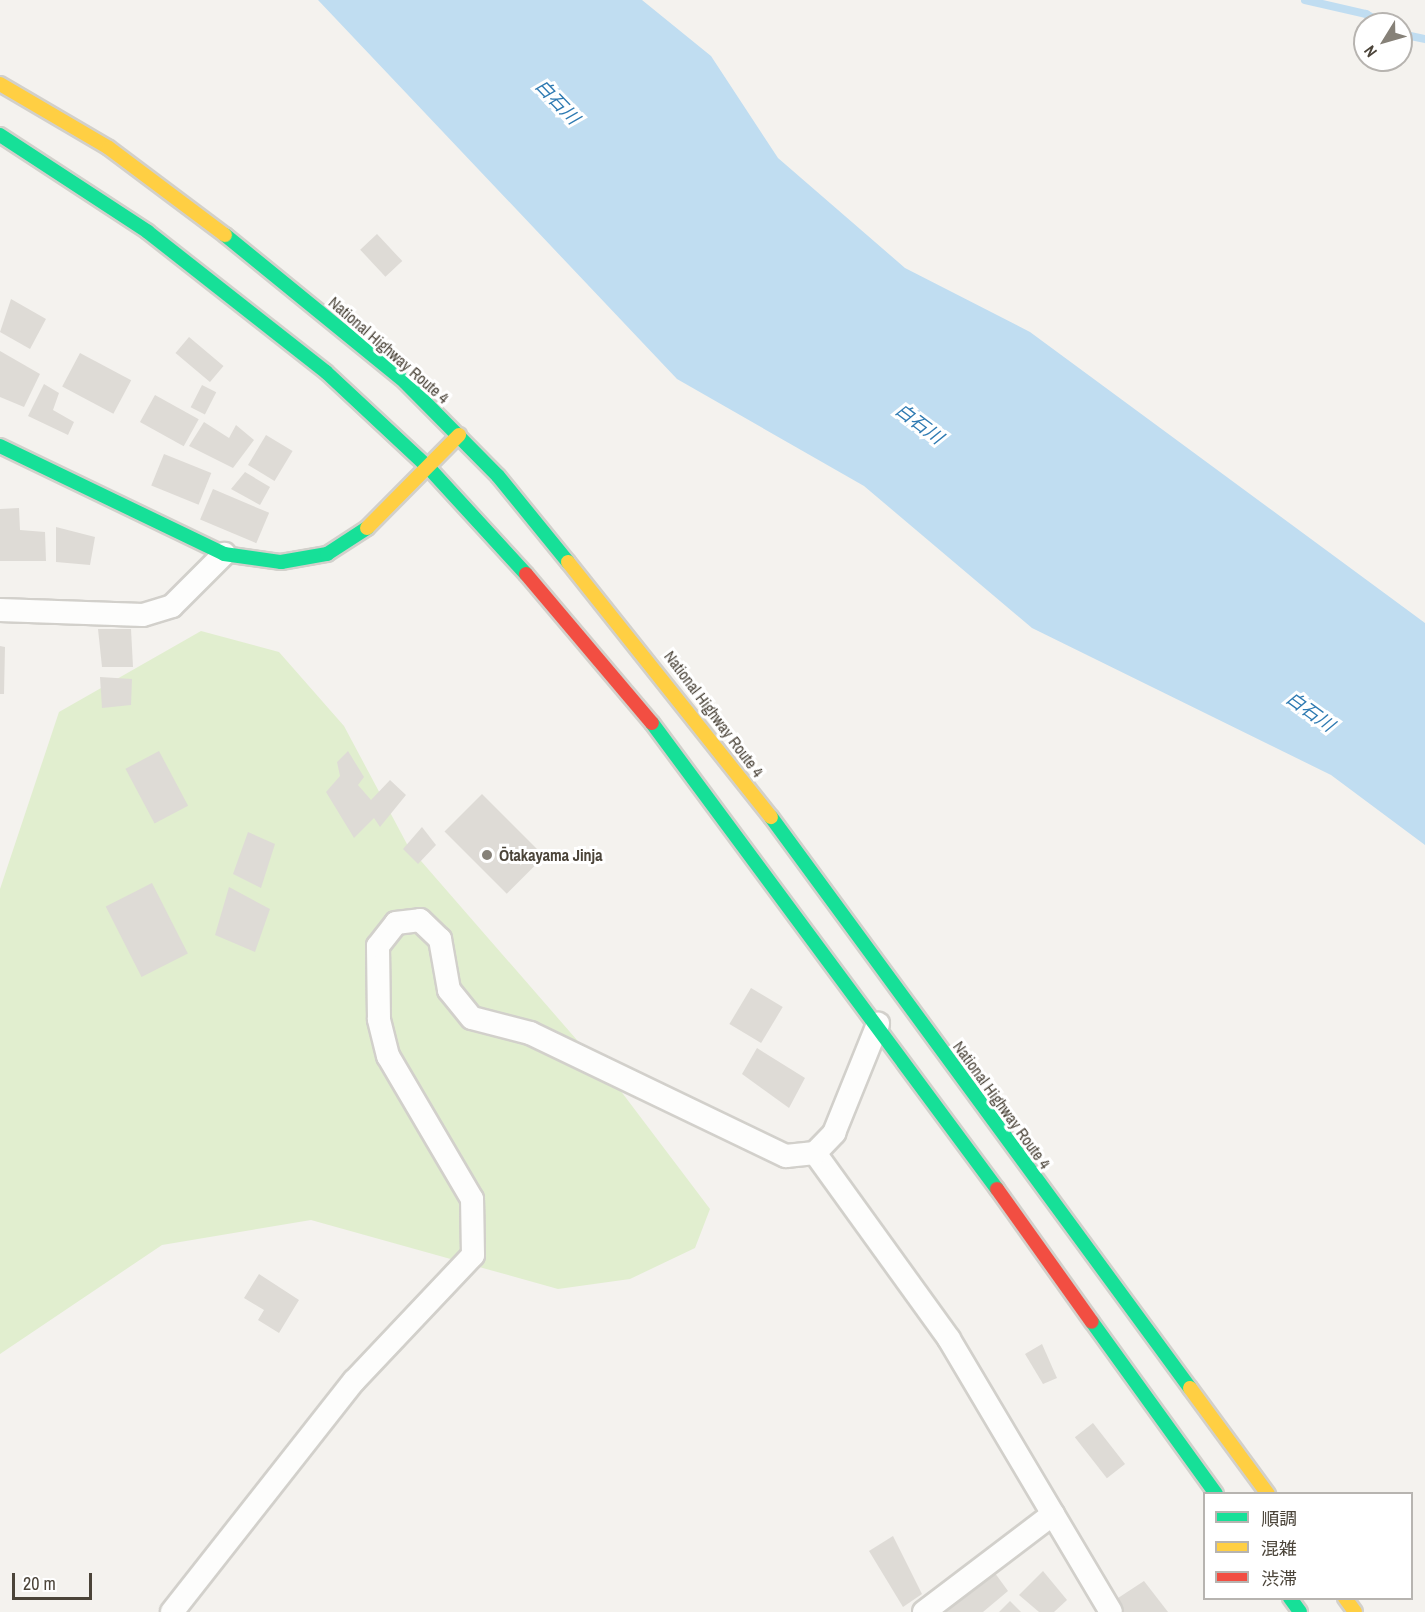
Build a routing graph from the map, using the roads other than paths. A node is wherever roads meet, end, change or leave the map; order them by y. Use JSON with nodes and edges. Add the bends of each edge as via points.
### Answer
{"nodes":[{"id":1,"x":0,"y":84,"type":"edge"},
{"id":2,"x":0,"y":135,"type":"edge"},
{"id":3,"x":459,"y":435,"type":"junction"},
{"id":4,"x":0,"y":446,"type":"edge"},
{"id":5,"x":428,"y":467,"type":"junction"},
{"id":6,"x":224,"y":554,"type":"junction"},
{"id":7,"x":0,"y":610,"type":"edge"},
{"id":8,"x":878,"y":1024,"type":"junction"},
{"id":9,"x":815,"y":1153,"type":"junction"},
{"id":10,"x":1214,"y":1492,"type":"edge"},
{"id":11,"x":1267,"y":1492,"type":"edge"},
{"id":12,"x":1053,"y":1514,"type":"junction"},
{"id":13,"x":1346,"y":1600,"type":"edge"},
{"id":14,"x":172,"y":1612,"type":"edge"},
{"id":15,"x":924,"y":1612,"type":"edge"},
{"id":16,"x":1111,"y":1612,"type":"edge"},
{"id":17,"x":1355,"y":1612,"type":"edge"}],
"edges":[{"from":1,"to":3,"type":"main road","name":"National Highway Route 4","via":[[109,148],[257,259],[405,382]]},
{"from":2,"to":5,"type":"main road","via":[[228,292]]},
{"from":3,"to":5,"type":"main road"},
{"from":3,"to":11,"type":"main road","name":"National Highway Route 4","via":[[594,586],[709,733]]},
{"from":4,"to":6,"type":"main road"},
{"from":5,"to":6,"type":"main road","via":[[371,526],[327,554],[281,562]]},
{"from":5,"to":8,"type":"main road","via":[[636,702]]},
{"from":6,"to":7,"type":"street","via":[[172,606],[143,615]]},
{"from":8,"to":9,"type":"street","via":[[834,1133]]},
{"from":8,"to":10,"type":"main road"},
{"from":9,"to":12,"type":"street","via":[[949,1339]]},
{"from":9,"to":14,"type":"street","via":[[786,1156],[530,1033],[472,1018],[449,990],[440,939],[420,920],[396,923],[378,946],[378,1019],[388,1056],[472,1199],[473,1255],[354,1381]]},
{"from":12,"to":15,"type":"street"},
{"from":12,"to":16,"type":"street"},
{"from":13,"to":17,"type":"main road"}]}
